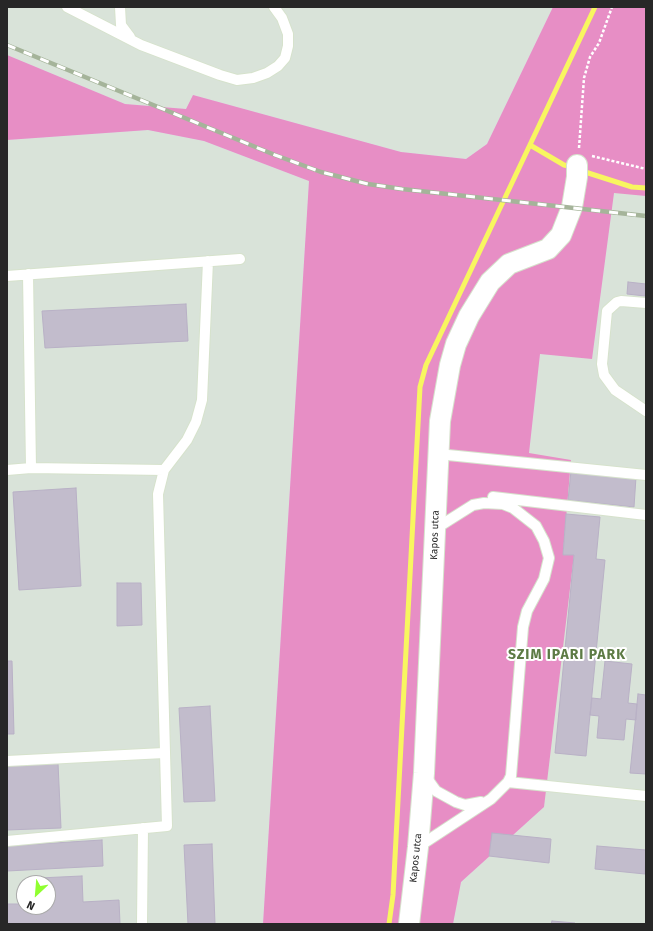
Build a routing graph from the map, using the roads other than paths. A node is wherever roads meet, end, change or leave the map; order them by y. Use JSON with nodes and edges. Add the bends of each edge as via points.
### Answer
{"nodes":[{"id":1,"x":67,"y":7,"type":"edge"},
{"id":2,"x":120,"y":7,"type":"edge"},
{"id":3,"x":274,"y":7,"type":"edge"},
{"id":4,"x":141,"y":45,"type":"junction"},
{"id":5,"x":577,"y":165,"type":"road end"},
{"id":6,"x":240,"y":259,"type":"dead end"},
{"id":7,"x":208,"y":261,"type":"junction"},
{"id":8,"x":28,"y":274,"type":"junction"},
{"id":9,"x":7,"y":276,"type":"edge"},
{"id":10,"x":646,"y":304,"type":"edge"},
{"id":11,"x":646,"y":411,"type":"edge"},
{"id":12,"x":438,"y":454,"type":"junction"},
{"id":13,"x":32,"y":468,"type":"junction"},
{"id":14,"x":7,"y":470,"type":"edge"},
{"id":15,"x":164,"y":470,"type":"junction"},
{"id":16,"x":646,"y":475,"type":"edge"},
{"id":17,"x":473,"y":505,"type":"junction"},
{"id":18,"x":646,"y":514,"type":"edge"},
{"id":19,"x":435,"y":529,"type":"junction"},
{"id":20,"x":164,"y":753,"type":"junction"},
{"id":21,"x":7,"y":761,"type":"edge"},
{"id":22,"x":424,"y":773,"type":"junction"},
{"id":23,"x":508,"y":782,"type":"junction"},
{"id":24,"x":646,"y":796,"type":"edge"},
{"id":25,"x":490,"y":799,"type":"junction"},
{"id":26,"x":143,"y":828,"type":"junction"},
{"id":27,"x":7,"y":841,"type":"edge"},
{"id":28,"x":418,"y":847,"type":"junction"},
{"id":29,"x":142,"y":924,"type":"edge"},
{"id":30,"x":408,"y":924,"type":"edge"}],
"edges":[{"from":1,"to":4,"type":"lane"},
{"from":2,"to":4,"type":"lane","via":[[121,25],[126,34]]},
{"from":3,"to":4,"type":"lane","via":[[282,18],[288,34],[285,58],[267,73],[252,78],[237,80],[220,75]]},
{"from":5,"to":12,"type":"street","name":"Kapos utca","via":[[570,216],[562,235],[548,248],[519,259],[500,270],[469,316],[450,365],[440,421]]},
{"from":6,"to":7,"type":"lane"},
{"from":7,"to":8,"type":"lane"},
{"from":7,"to":15,"type":"lane","via":[[202,400],[196,422],[187,440]]},
{"from":8,"to":9,"type":"lane"},
{"from":8,"to":13,"type":"lane"},
{"from":10,"to":11,"type":"lane","via":[[621,301],[607,311],[602,364],[604,375],[615,390]]},
{"from":12,"to":16,"type":"lane"},
{"from":12,"to":19,"type":"street","name":"Kapos utca"},
{"from":13,"to":14,"type":"lane"},
{"from":13,"to":15,"type":"lane"},
{"from":15,"to":20,"type":"lane","via":[[158,494]]},
{"from":17,"to":18,"type":"lane","via":[[497,496],[567,507]]},
{"from":17,"to":19,"type":"lane"},
{"from":17,"to":23,"type":"lane","via":[[494,502],[518,511],[536,526],[549,558],[544,578],[527,611],[523,627],[511,776]]},
{"from":19,"to":22,"type":"street","name":"Kapos utca"},
{"from":20,"to":21,"type":"lane"},
{"from":20,"to":26,"type":"lane","via":[[167,826]]},
{"from":22,"to":25,"type":"lane","via":[[436,791],[456,802],[475,805]]},
{"from":22,"to":28,"type":"street","name":"Kapos utca"},
{"from":23,"to":24,"type":"lane"},
{"from":23,"to":25,"type":"lane"},
{"from":25,"to":28,"type":"lane"},
{"from":26,"to":27,"type":"lane"},
{"from":26,"to":29,"type":"lane"},
{"from":28,"to":30,"type":"street","name":"Kapos utca"}]}
